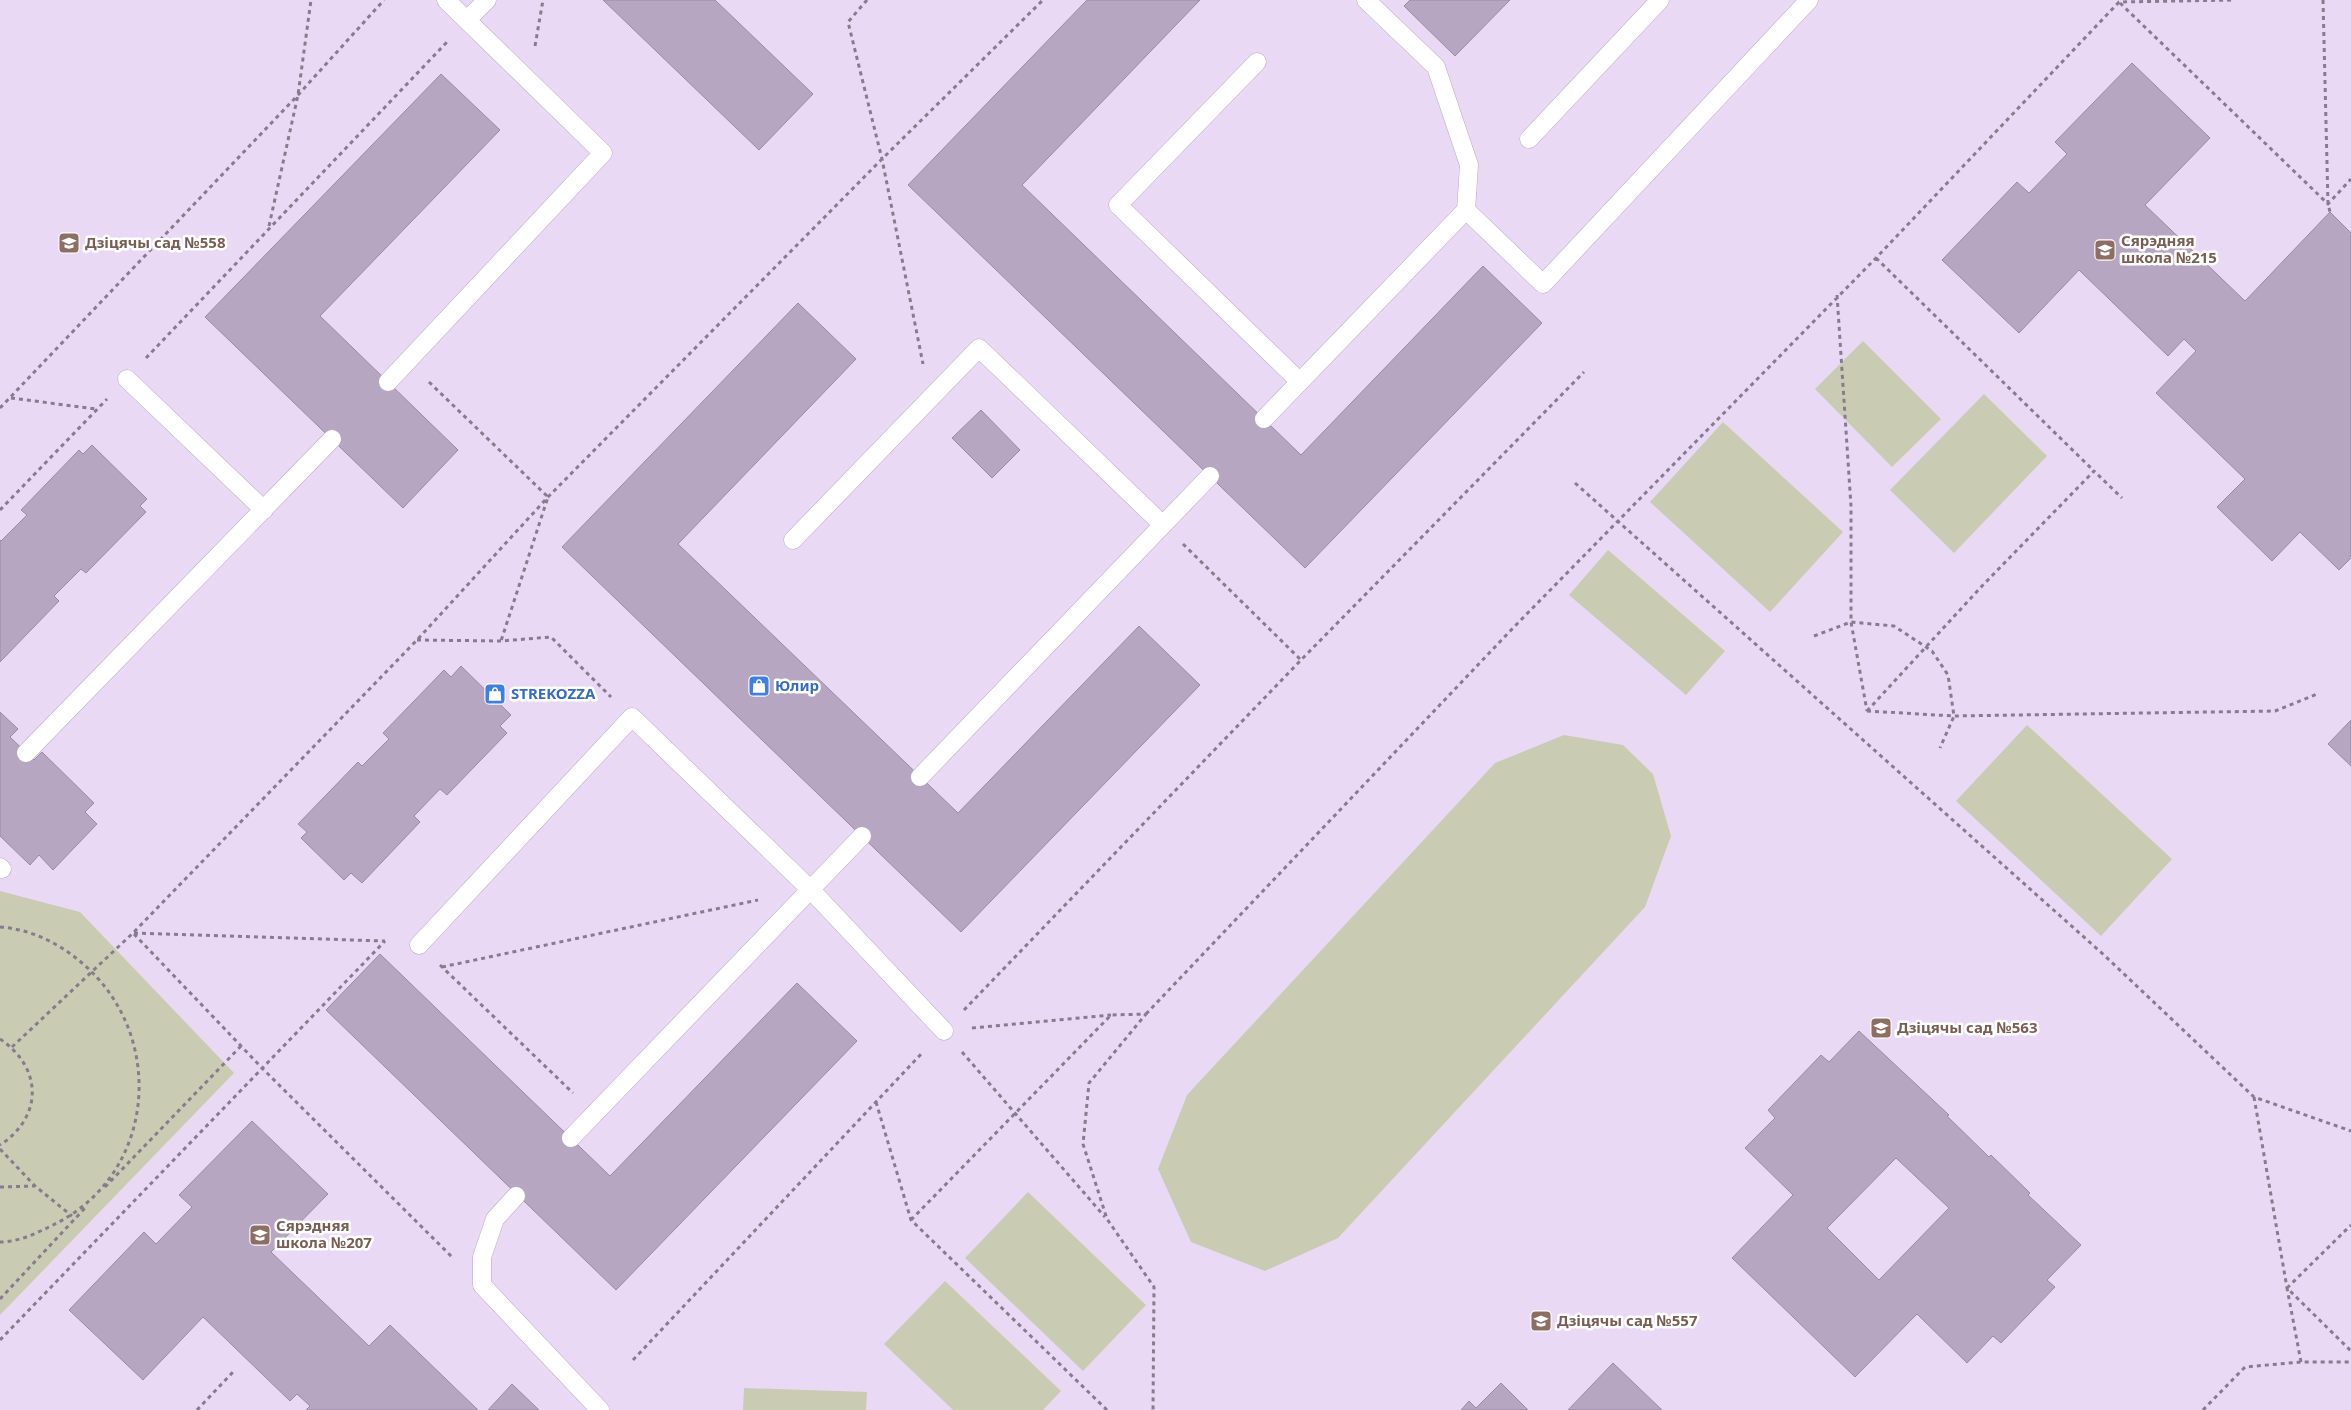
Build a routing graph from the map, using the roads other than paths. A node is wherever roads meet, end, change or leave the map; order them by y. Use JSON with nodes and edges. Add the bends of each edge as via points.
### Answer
{"nodes":[{"id":1,"x":446,"y":0,"type":"edge"},
{"id":2,"x":487,"y":0,"type":"edge"},
{"id":3,"x":1366,"y":0,"type":"edge"},
{"id":4,"x":1660,"y":0,"type":"edge"},
{"id":5,"x":1809,"y":0,"type":"edge"},
{"id":6,"x":467,"y":20,"type":"junction"},
{"id":7,"x":1257,"y":62,"type":"dead end"},
{"id":8,"x":1529,"y":139,"type":"dead end"},
{"id":9,"x":1466,"y":210,"type":"junction"},
{"id":10,"x":127,"y":379,"type":"road end"},
{"id":11,"x":1299,"y":381,"type":"junction"},
{"id":12,"x":388,"y":382,"type":"dead end"},
{"id":13,"x":1264,"y":419,"type":"dead end"},
{"id":14,"x":332,"y":439,"type":"dead end"},
{"id":15,"x":1210,"y":476,"type":"dead end"},
{"id":16,"x":264,"y":510,"type":"junction"},
{"id":17,"x":1163,"y":525,"type":"junction"},
{"id":18,"x":792,"y":540,"type":"dead end"},
{"id":19,"x":26,"y":753,"type":"dead end"},
{"id":20,"x":920,"y":777,"type":"dead end"},
{"id":21,"x":862,"y":836,"type":"dead end"},
{"id":22,"x":810,"y":889,"type":"junction"},
{"id":23,"x":419,"y":944,"type":"road end"},
{"id":24,"x":944,"y":1031,"type":"road end"},
{"id":25,"x":571,"y":1138,"type":"dead end"},
{"id":26,"x":516,"y":1196,"type":"dead end"},
{"id":27,"x":600,"y":1410,"type":"edge"}],
"edges":[{"from":1,"to":6,"type":"lane"},
{"from":2,"to":6,"type":"lane"},
{"from":3,"to":9,"type":"lane","via":[[1436,67],[1469,165]]},
{"from":4,"to":8,"type":"lane"},
{"from":5,"to":9,"type":"lane","via":[[1543,284]]},
{"from":6,"to":12,"type":"lane","via":[[603,153]]},
{"from":7,"to":11,"type":"lane","via":[[1118,205]]},
{"from":9,"to":11,"type":"lane"},
{"from":10,"to":16,"type":"lane"},
{"from":11,"to":13,"type":"lane"},
{"from":14,"to":16,"type":"lane"},
{"from":15,"to":17,"type":"lane"},
{"from":16,"to":19,"type":"lane"},
{"from":17,"to":18,"type":"lane","via":[[979,348]]},
{"from":17,"to":20,"type":"lane"},
{"from":21,"to":22,"type":"lane"},
{"from":22,"to":23,"type":"lane","via":[[632,717]]},
{"from":22,"to":24,"type":"lane"},
{"from":22,"to":25,"type":"lane"},
{"from":26,"to":27,"type":"lane","via":[[495,1218],[482,1257],[482,1285]]}]}
